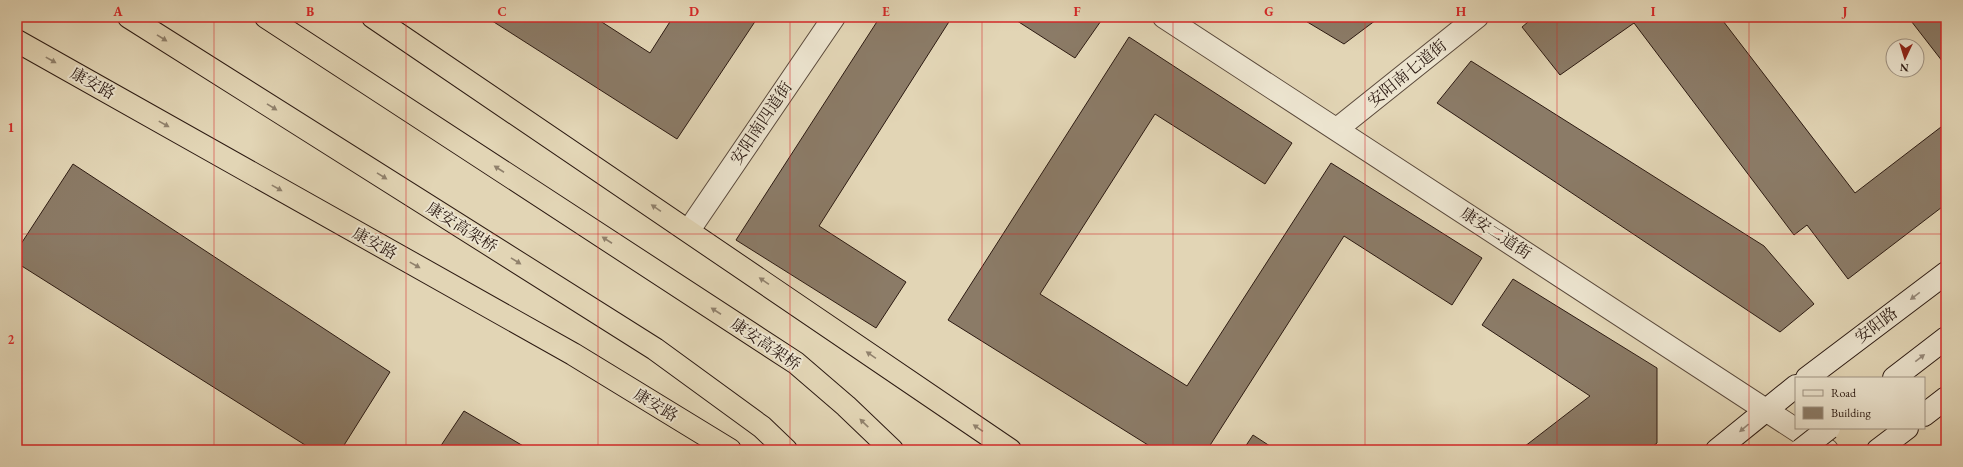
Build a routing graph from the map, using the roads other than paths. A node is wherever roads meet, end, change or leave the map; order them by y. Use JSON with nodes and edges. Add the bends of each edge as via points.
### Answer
{"nodes":[{"id":1,"x":129,"y":17,"type":"edge"},
{"id":2,"x":266,"y":17,"type":"edge"},
{"id":3,"x":373,"y":17,"type":"edge"},
{"id":4,"x":834,"y":17,"type":"edge"},
{"id":5,"x":1164,"y":17,"type":"edge"},
{"id":6,"x":1477,"y":17,"type":"edge"},
{"id":7,"x":17,"y":41,"type":"edge"},
{"id":8,"x":1337,"y":129,"type":"junction"},
{"id":9,"x":689,"y":230,"type":"junction"},
{"id":10,"x":1946,"y":273,"type":"edge"},
{"id":11,"x":1946,"y":338,"type":"edge"},
{"id":12,"x":1808,"y":377,"type":"edge"},
{"id":13,"x":1895,"y":377,"type":"edge"},
{"id":14,"x":1795,"y":387,"type":"edge"},
{"id":15,"x":1946,"y":398,"type":"edge"},
{"id":16,"x":1765,"y":410,"type":"junction"},
{"id":17,"x":1925,"y":414,"type":"edge"},
{"id":18,"x":1828,"y":429,"type":"edge"},
{"id":19,"x":1906,"y":429,"type":"edge"},
{"id":20,"x":716,"y":444,"type":"edge"},
{"id":21,"x":730,"y":450,"type":"edge"},
{"id":22,"x":786,"y":450,"type":"edge"},
{"id":23,"x":892,"y":450,"type":"edge"},
{"id":24,"x":1010,"y":450,"type":"edge"},
{"id":25,"x":1717,"y":450,"type":"edge"},
{"id":26,"x":1801,"y":450,"type":"edge"},
{"id":27,"x":1828,"y":450,"type":"edge"},
{"id":28,"x":1878,"y":450,"type":"edge"}],
"edges":[{"from":1,"to":22,"type":"highway","name":"康安高架桥","one_way":true,"via":[[655,349],[762,427]]},
{"from":23,"to":2,"type":"highway","name":"康安高架桥","one_way":true,"via":[[796,363]]},
{"from":9,"to":3,"type":"highway","one_way":true},
{"from":4,"to":9,"type":"street","name":"安阳南四道街"},
{"from":5,"to":8,"type":"street","name":"康安二道街"},
{"from":6,"to":8,"type":"street","name":"安阳南七道街"},
{"from":7,"to":20,"type":"highway","name":"康安路","one_way":true,"via":[[566,350]]},
{"from":8,"to":16,"type":"street","name":"康安二道街"},
{"from":24,"to":9,"type":"highway","one_way":true},
{"from":10,"to":12,"type":"street","name":"安阳路","one_way":true},
{"from":13,"to":11,"type":"street","one_way":true},
{"from":14,"to":16,"type":"street"},
{"from":15,"to":17,"type":"street"},
{"from":16,"to":25,"type":"street","one_way":true},
{"from":16,"to":27,"type":"street","name":"康安二道街"},
{"from":18,"to":26,"type":"street","bridge":true},
{"from":19,"to":28,"type":"street"},
{"from":20,"to":21,"type":"highway","name":"康安路"}]}
